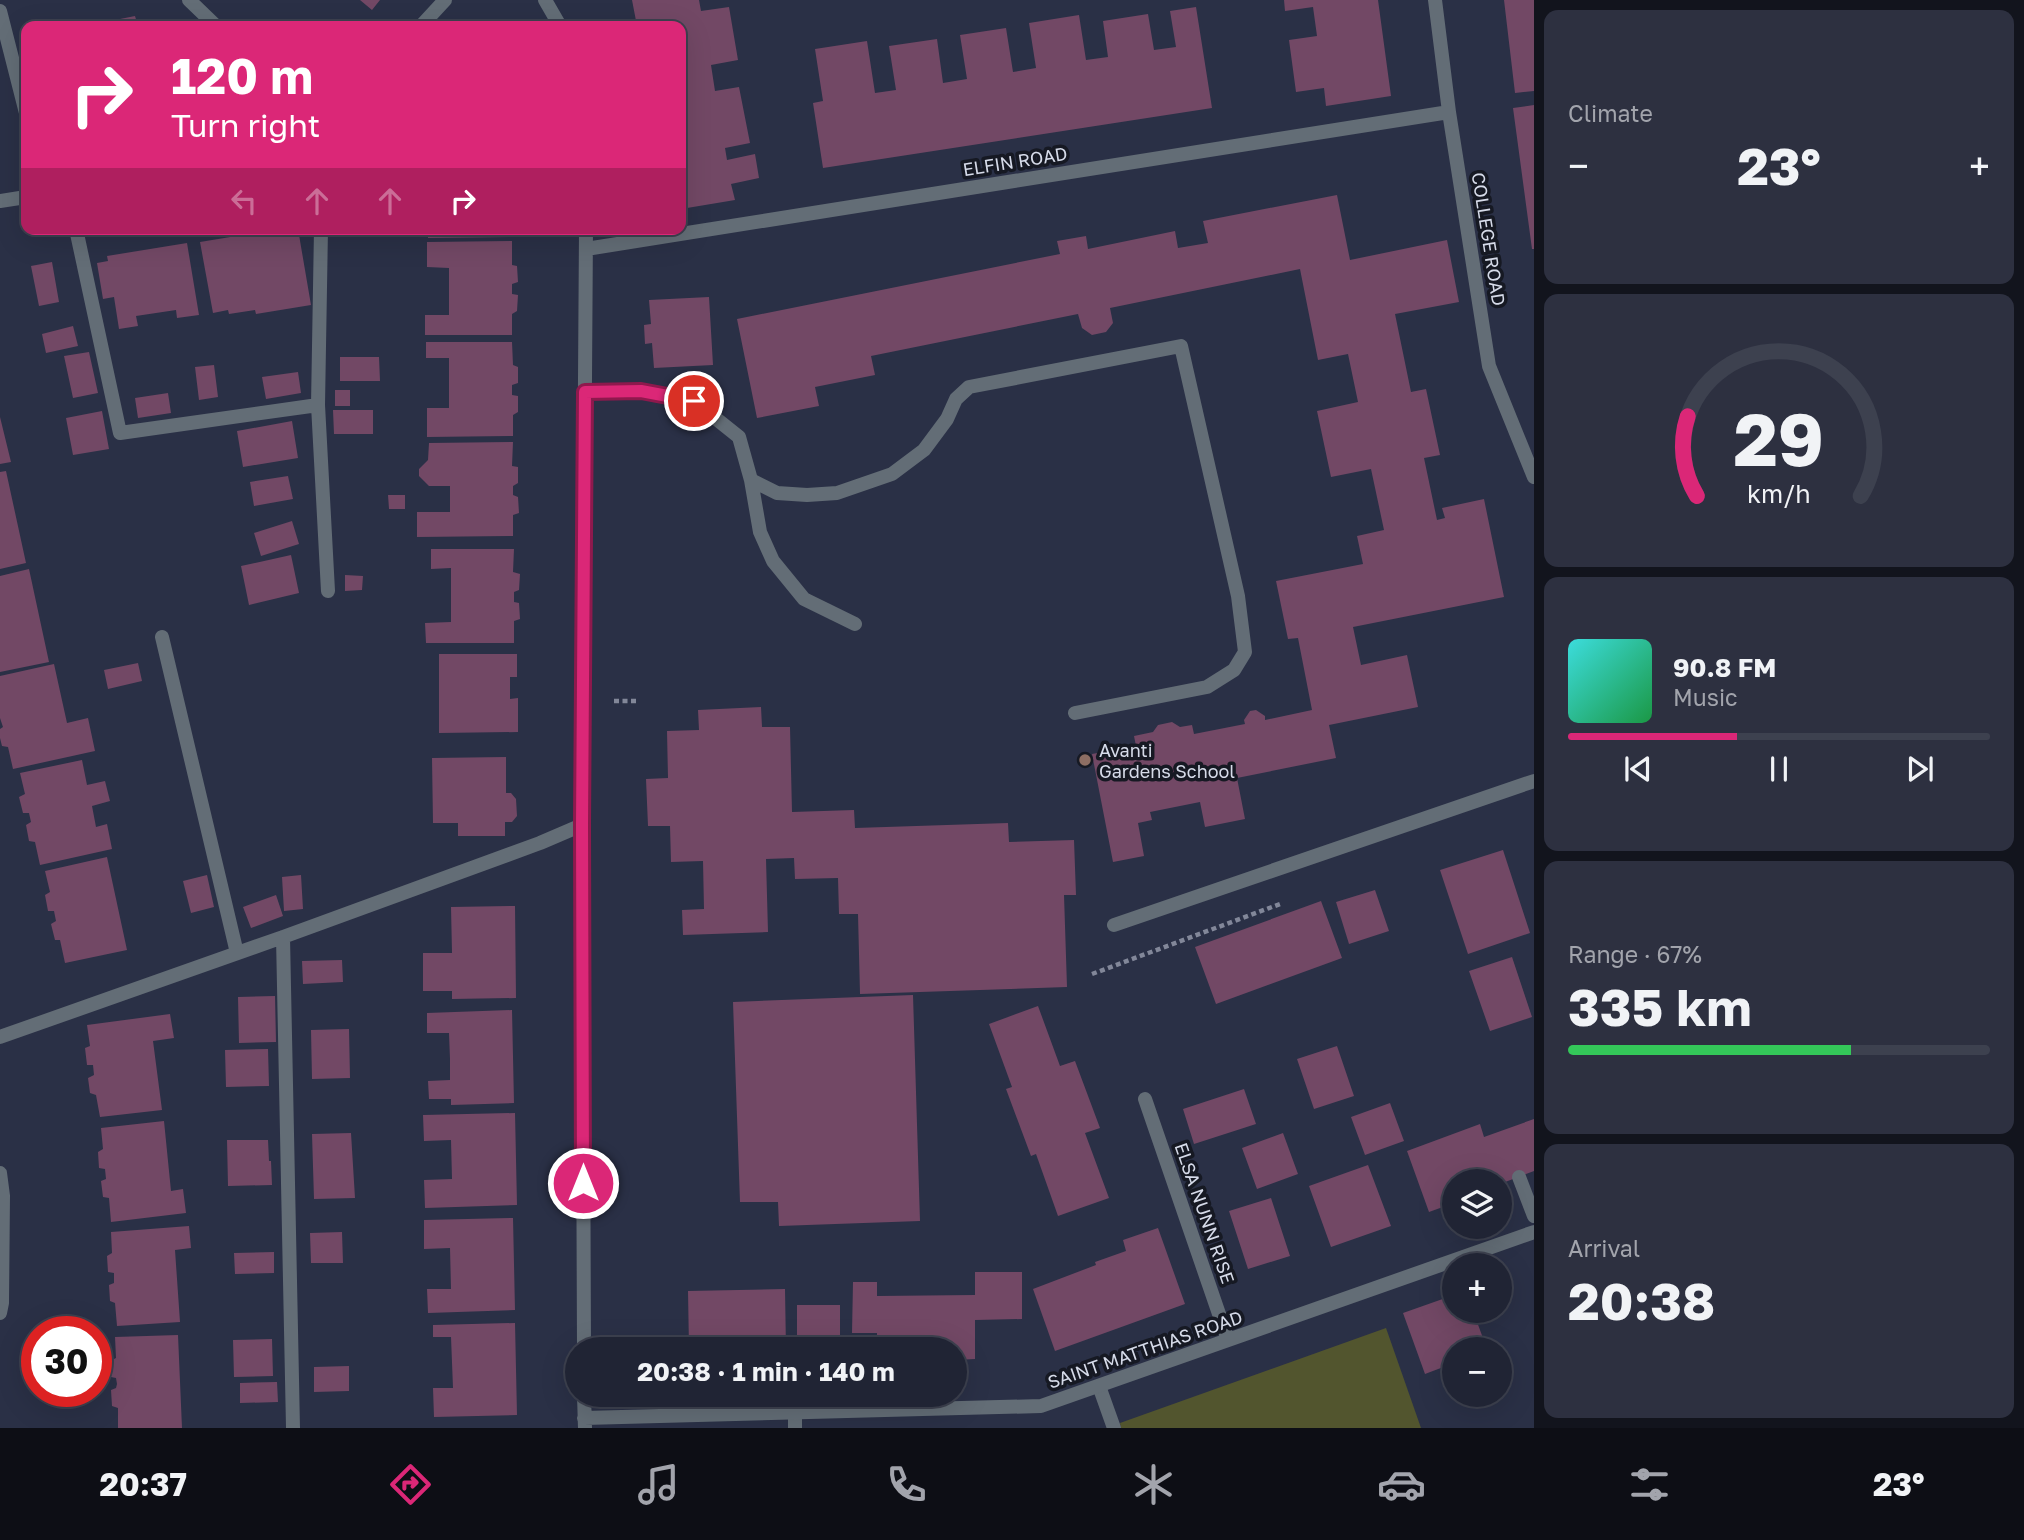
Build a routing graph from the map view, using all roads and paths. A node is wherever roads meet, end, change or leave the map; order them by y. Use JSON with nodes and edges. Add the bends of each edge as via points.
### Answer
{"nodes":[{"id":1,"x":189,"y":0,"type":"edge"},
{"id":2,"x":444,"y":0,"type":"edge"},
{"id":3,"x":545,"y":0,"type":"edge"},
{"id":4,"x":1435,"y":0,"type":"edge"},
{"id":5,"x":0,"y":11,"type":"edge"},
{"id":6,"x":211,"y":21,"type":"edge"},
{"id":7,"x":425,"y":21,"type":"edge"},
{"id":8,"x":557,"y":21,"type":"edge"},
{"id":9,"x":21,"y":93,"type":"edge"},
{"id":10,"x":1449,"y":111,"type":"junction"},
{"id":11,"x":21,"y":198,"type":"edge"},
{"id":12,"x":0,"y":201,"type":"edge"},
{"id":13,"x":686,"y":233,"type":"edge"},
{"id":14,"x":77,"y":235,"type":"edge"},
{"id":15,"x":321,"y":235,"type":"edge"},
{"id":16,"x":586,"y":235,"type":"edge"},
{"id":17,"x":674,"y":235,"type":"edge"},
{"id":18,"x":586,"y":249,"type":"junction"},
{"id":19,"x":585,"y":392,"type":"junction"},
{"id":20,"x":318,"y":405,"type":"junction"},
{"id":21,"x":1534,"y":477,"type":"edge"},
{"id":22,"x":751,"y":480,"type":"junction"},
{"id":23,"x":328,"y":591,"type":"dead end"},
{"id":24,"x":855,"y":624,"type":"dead end"},
{"id":25,"x":162,"y":637,"type":"dead end"},
{"id":26,"x":1074,"y":713,"type":"dead end"},
{"id":27,"x":1534,"y":781,"type":"edge"},
{"id":28,"x":582,"y":825,"type":"junction"},
{"id":29,"x":1114,"y":925,"type":"dead end"},
{"id":30,"x":283,"y":937,"type":"junction"},
{"id":31,"x":237,"y":953,"type":"junction"},
{"id":32,"x":0,"y":1037,"type":"edge"},
{"id":33,"x":1145,"y":1099,"type":"dead end"},
{"id":34,"x":0,"y":1173,"type":"edge"},
{"id":35,"x":1518,"y":1177,"type":"dead end"},
{"id":36,"x":1534,"y":1216,"type":"edge"},
{"id":37,"x":1534,"y":1232,"type":"edge"},
{"id":38,"x":0,"y":1313,"type":"edge"},
{"id":39,"x":584,"y":1337,"type":"edge"},
{"id":40,"x":1228,"y":1340,"type":"junction"},
{"id":41,"x":1099,"y":1386,"type":"junction"},
{"id":42,"x":795,"y":1413,"type":"junction"},
{"id":43,"x":584,"y":1423,"type":"edge"},
{"id":44,"x":293,"y":1428,"type":"edge"},
{"id":45,"x":795,"y":1428,"type":"edge"},
{"id":46,"x":1114,"y":1428,"type":"edge"}],
"edges":[{"from":1,"to":6,"type":"street"},
{"from":2,"to":7,"type":"street"},
{"from":3,"to":8,"type":"street"},
{"from":4,"to":10,"type":"street","name":"COLLEGE ROAD"},
{"from":5,"to":9,"type":"street"},
{"from":10,"to":13,"type":"street","name":"ELFIN ROAD"},
{"from":10,"to":21,"type":"street","name":"COLLEGE ROAD","via":[[1489,366]]},
{"from":11,"to":12,"type":"street"},
{"from":14,"to":20,"type":"street","via":[[120,433]]},
{"from":15,"to":20,"type":"street"},
{"from":16,"to":18,"type":"street"},
{"from":17,"to":18,"type":"street","name":"ELFIN ROAD"},
{"from":18,"to":19,"type":"street"},
{"from":19,"to":22,"type":"street","via":[[641,391],[694,401],[739,437]]},
{"from":19,"to":28,"type":"street"},
{"from":20,"to":23,"type":"street"},
{"from":22,"to":24,"type":"street","via":[[760,532],[774,561],[804,599]]},
{"from":22,"to":26,"type":"street","via":[[777,493],[837,493],[892,474],[924,450],[956,398],[969,387],[1181,346],[1238,596],[1245,652],[1234,670],[1207,687]]},
{"from":25,"to":31,"type":"street"},
{"from":27,"to":29,"type":"street"},
{"from":28,"to":30,"type":"street"},
{"from":28,"to":39,"type":"street"},
{"from":30,"to":31,"type":"street"},
{"from":30,"to":44,"type":"street"},
{"from":31,"to":32,"type":"street"},
{"from":33,"to":40,"type":"street","name":"ELSA NUNN RISE"},
{"from":34,"to":38,"type":"street"},
{"from":35,"to":36,"type":"street"},
{"from":37,"to":40,"type":"street","name":"SAINT MATTHIAS ROAD"},
{"from":40,"to":41,"type":"street","name":"SAINT MATTHIAS ROAD"},
{"from":41,"to":42,"type":"street","name":"SAINT MATTHIAS ROAD","via":[[1041,1406]]},
{"from":41,"to":46,"type":"street"},
{"from":42,"to":43,"type":"street","name":"SAINT MATTHIAS ROAD"},
{"from":42,"to":45,"type":"street"}]}
